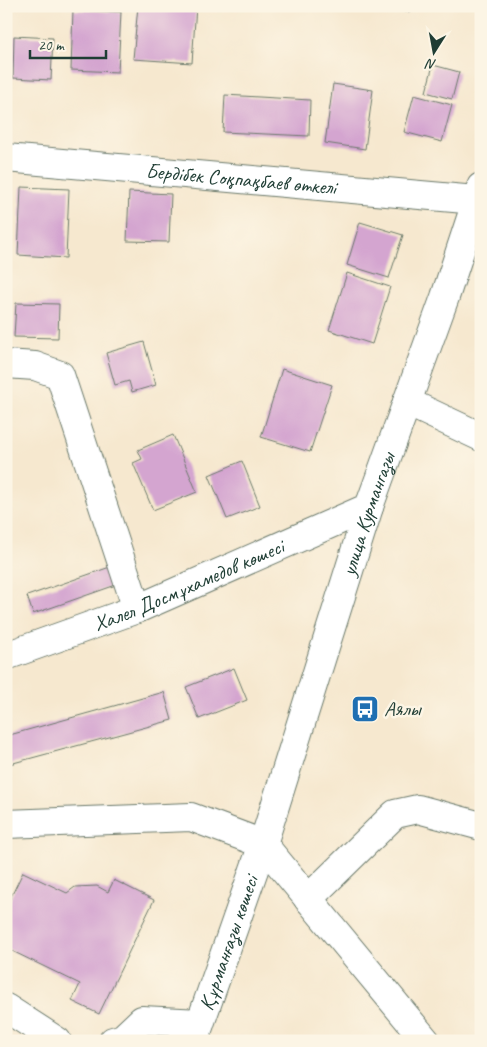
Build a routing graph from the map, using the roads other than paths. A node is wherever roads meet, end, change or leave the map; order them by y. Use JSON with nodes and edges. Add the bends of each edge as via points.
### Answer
{"nodes":[{"id":1,"x":6,"y":158,"type":"edge"},
{"id":2,"x":478,"y":193,"type":"edge"},
{"id":3,"x":6,"y":364,"type":"edge"},
{"id":4,"x":407,"y":402,"type":"junction"},
{"id":5,"x":481,"y":437,"type":"edge"},
{"id":6,"x":370,"y":507,"type":"junction"},
{"id":7,"x":136,"y":609,"type":"junction"},
{"id":8,"x":6,"y":656,"type":"edge"},
{"id":9,"x":6,"y":824,"type":"edge"},
{"id":10,"x":481,"y":826,"type":"edge"},
{"id":11,"x":263,"y":844,"type":"junction"},
{"id":12,"x":308,"y":899,"type":"junction"},
{"id":13,"x":6,"y":1008,"type":"edge"},
{"id":14,"x":197,"y":1032,"type":"edge"},
{"id":15,"x":57,"y":1041,"type":"edge"},
{"id":16,"x":113,"y":1041,"type":"edge"},
{"id":17,"x":426,"y":1041,"type":"edge"}],
"edges":[{"from":1,"to":2,"type":"street","name":"Бердібек Соқпақбаев өткелі"},
{"from":2,"to":4,"type":"street","name":"улица Курмангазы"},
{"from":3,"to":7,"type":"street","via":[[35,366],[60,375]]},
{"from":4,"to":5,"type":"street"},
{"from":4,"to":6,"type":"street","name":"улица Курмангазы"},
{"from":6,"to":7,"type":"street","name":"Халел Досмұхамедов көшесі"},
{"from":6,"to":11,"type":"street","name":"улица Курмангазы"},
{"from":7,"to":8,"type":"street","name":"Халел Досмұхамедов көшесі"},
{"from":9,"to":11,"type":"street","via":[[192,817]]},
{"from":10,"to":12,"type":"street","via":[[418,809],[395,814]]},
{"from":11,"to":12,"type":"street"},
{"from":11,"to":14,"type":"street","name":"Құрманғазы көшесі"},
{"from":12,"to":17,"type":"street"},
{"from":13,"to":15,"type":"street"},
{"from":14,"to":16,"type":"street","via":[[142,1020],[123,1038]]}]}
